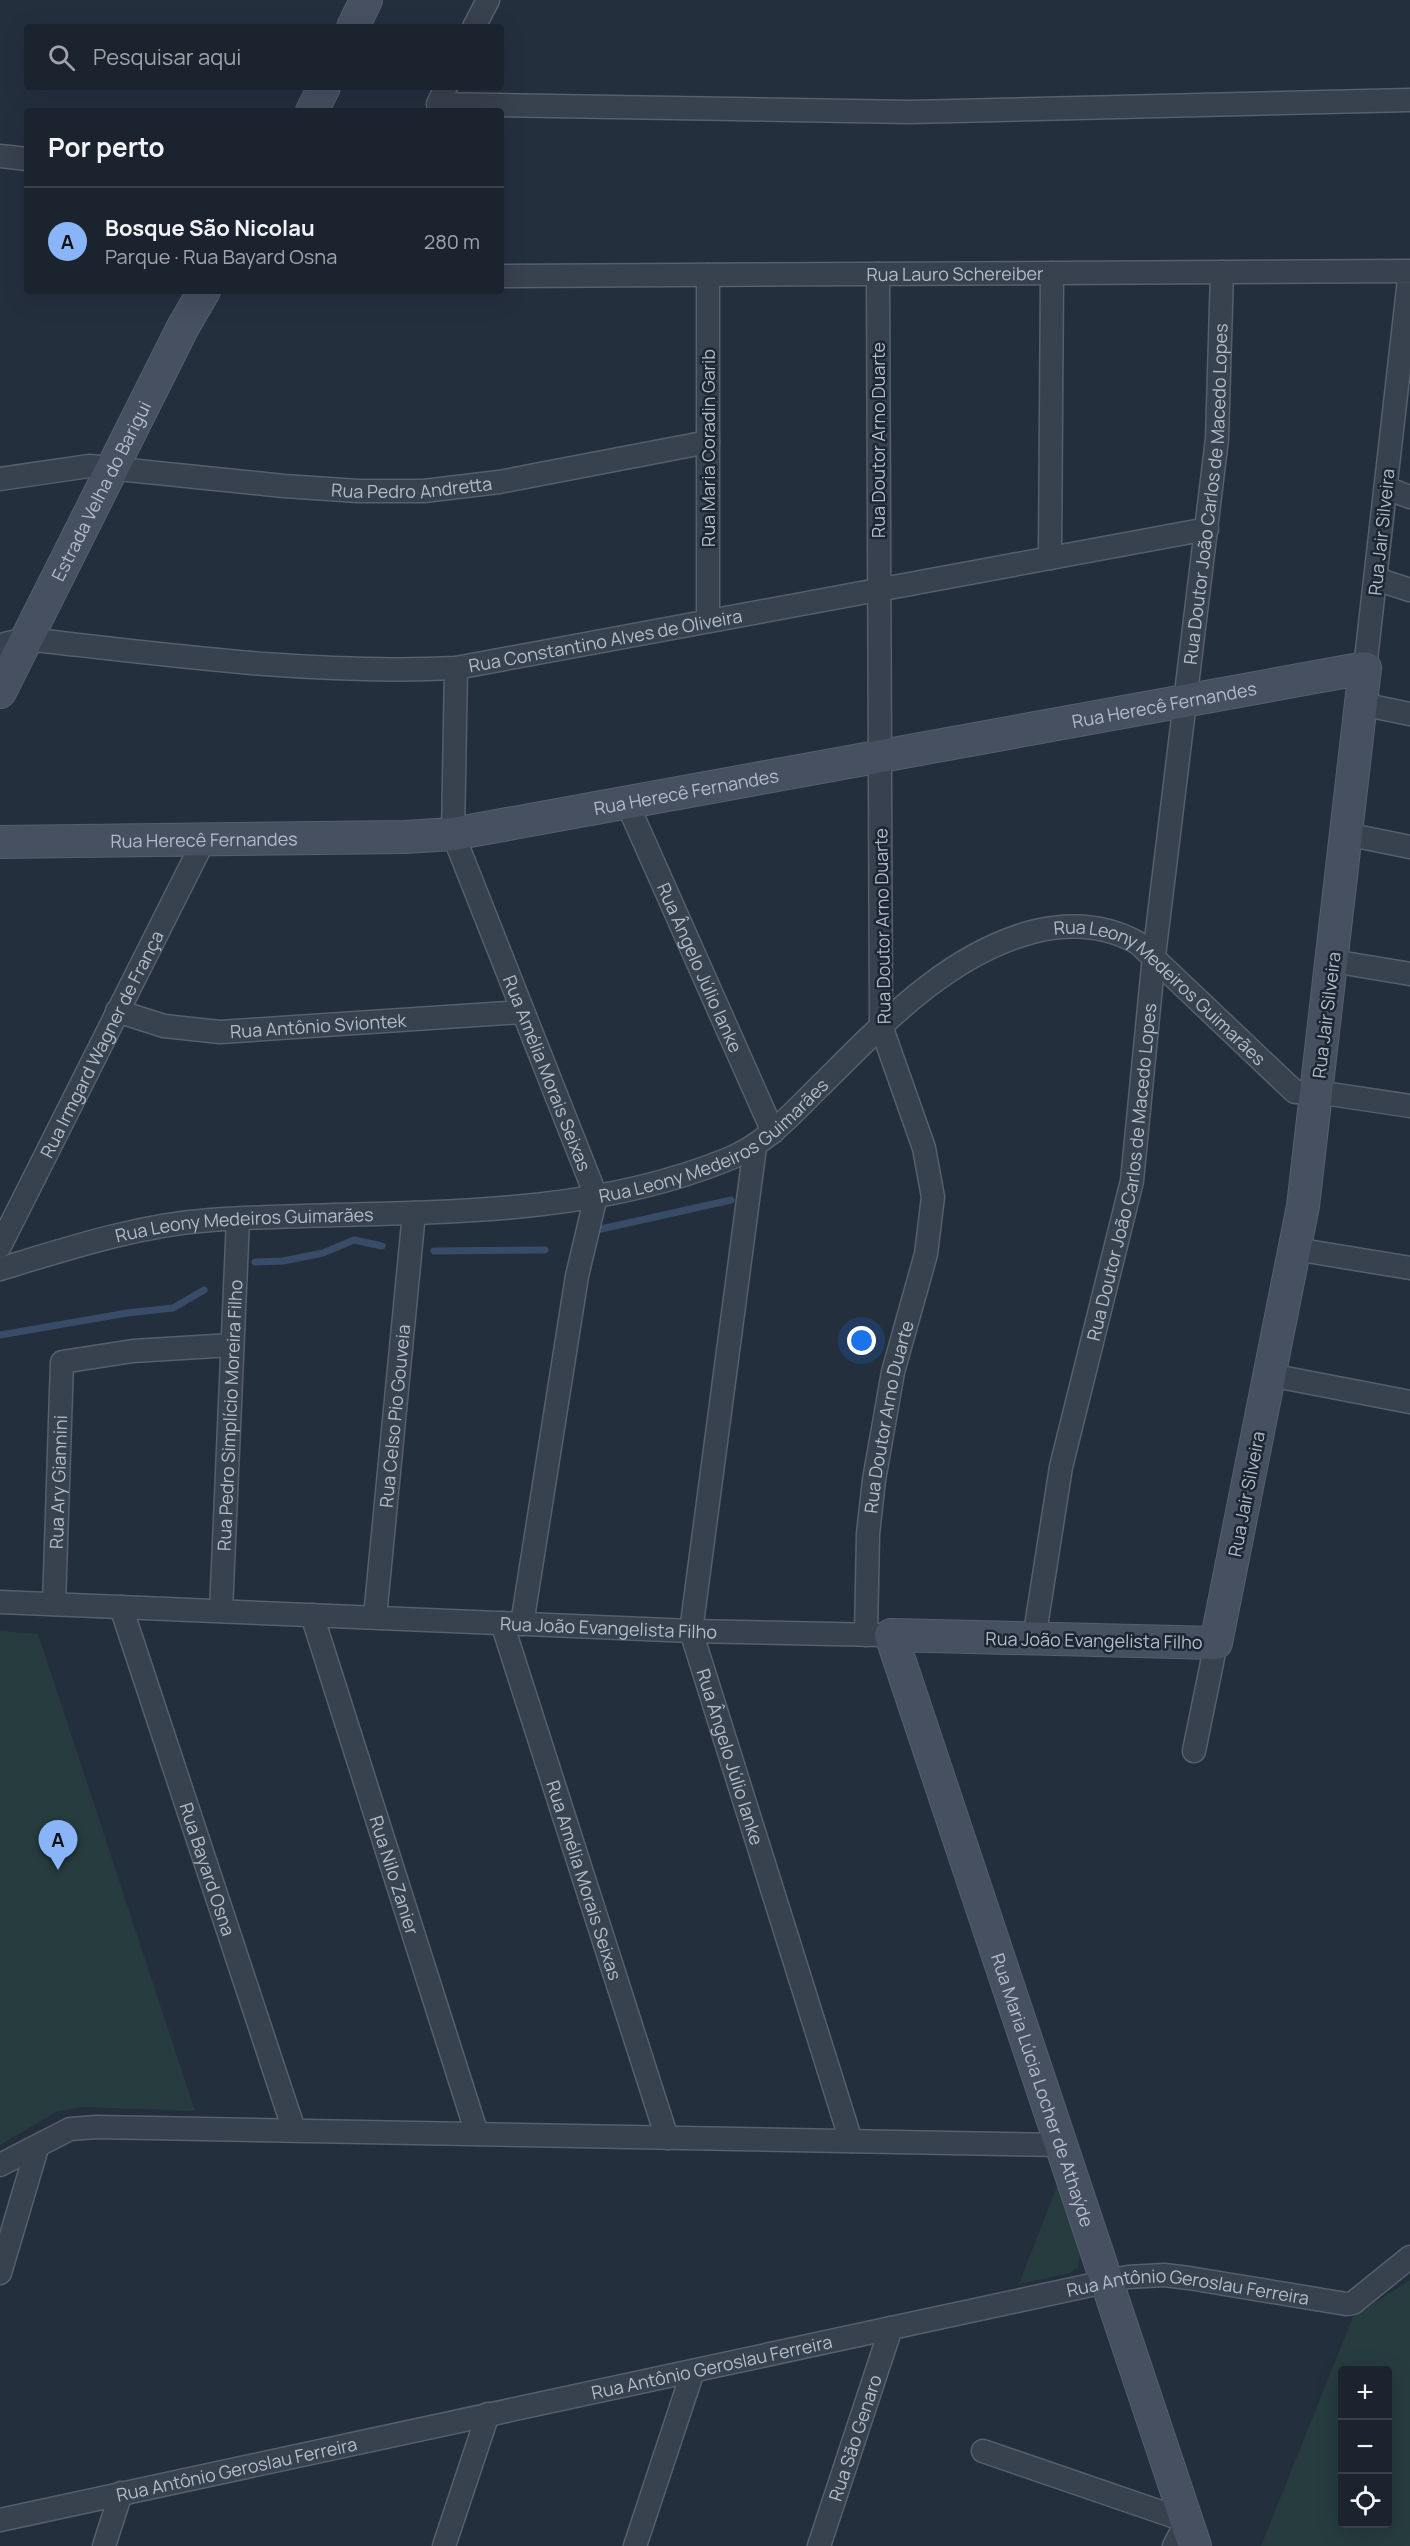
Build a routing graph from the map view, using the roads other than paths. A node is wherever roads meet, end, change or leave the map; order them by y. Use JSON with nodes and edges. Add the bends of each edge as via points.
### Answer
{"nodes":[{"id":1,"x":366,"y":0,"type":"edge"},
{"id":2,"x":488,"y":0,"type":"edge"},
{"id":3,"x":354,"y":24,"type":"edge"},
{"id":4,"x":476,"y":24,"type":"edge"},
{"id":5,"x":322,"y":90,"type":"edge"},
{"id":6,"x":445,"y":90,"type":"edge"},
{"id":7,"x":1410,"y":100,"type":"edge"},
{"id":8,"x":314,"y":108,"type":"edge"},
{"id":9,"x":0,"y":156,"type":"edge"},
{"id":10,"x":24,"y":159,"type":"edge"},
{"id":11,"x":1410,"y":271,"type":"edge"},
{"id":12,"x":1222,"y":272,"type":"junction"},
{"id":13,"x":1052,"y":273,"type":"junction"},
{"id":14,"x":878,"y":274,"type":"junction"},
{"id":15,"x":708,"y":275,"type":"junction"},
{"id":16,"x":504,"y":276,"type":"edge"},
{"id":17,"x":202,"y":294,"type":"edge"},
{"id":18,"x":708,"y":442,"type":"junction"},
{"id":19,"x":113,"y":467,"type":"junction"},
{"id":20,"x":0,"y":478,"type":"edge"},
{"id":21,"x":1386,"y":488,"type":"junction"},
{"id":22,"x":1410,"y":496,"type":"edge"},
{"id":23,"x":1207,"y":529,"type":"junction"},
{"id":24,"x":1050,"y":558,"type":"junction"},
{"id":25,"x":1376,"y":579,"type":"junction"},
{"id":26,"x":879,"y":590,"type":"junction"},
{"id":27,"x":1410,"y":590,"type":"edge"},
{"id":28,"x":708,"y":621,"type":"junction"},
{"id":29,"x":13,"y":642,"type":"edge"},
{"id":30,"x":456,"y":668,"type":"junction"},
{"id":31,"x":1365,"y":668,"type":"junction"},
{"id":32,"x":0,"y":692,"type":"edge"},
{"id":33,"x":1186,"y":701,"type":"junction"},
{"id":34,"x":1361,"y":704,"type":"junction"},
{"id":35,"x":1410,"y":714,"type":"edge"},
{"id":36,"x":879,"y":757,"type":"junction"},
{"id":37,"x":627,"y":803,"type":"junction"},
{"id":38,"x":453,"y":834,"type":"junction"},
{"id":39,"x":1346,"y":834,"type":"junction"},
{"id":40,"x":204,"y":840,"type":"junction"},
{"id":41,"x":0,"y":843,"type":"edge"},
{"id":42,"x":1410,"y":847,"type":"edge"},
{"id":43,"x":1154,"y":956,"type":"junction"},
{"id":44,"x":1332,"y":961,"type":"junction"},
{"id":45,"x":1410,"y":974,"type":"edge"},
{"id":46,"x":117,"y":1011,"type":"junction"},
{"id":47,"x":522,"y":1012,"type":"junction"},
{"id":48,"x":882,"y":1026,"type":"junction"},
{"id":49,"x":1317,"y":1092,"type":"junction"},
{"id":50,"x":1410,"y":1106,"type":"edge"},
{"id":51,"x":773,"y":1132,"type":"junction"},
{"id":52,"x":755,"y":1147,"type":"junction"},
{"id":53,"x":596,"y":1196,"type":"junction"},
{"id":54,"x":414,"y":1213,"type":"junction"},
{"id":55,"x":238,"y":1219,"type":"junction"},
{"id":56,"x":0,"y":1246,"type":"edge"},
{"id":57,"x":1295,"y":1249,"type":"junction"},
{"id":58,"x":1410,"y":1268,"type":"edge"},
{"id":59,"x":0,"y":1269,"type":"edge"},
{"id":60,"x":232,"y":1345,"type":"junction"},
{"id":61,"x":1270,"y":1375,"type":"junction"},
{"id":62,"x":1410,"y":1402,"type":"edge"},
{"id":63,"x":0,"y":1602,"type":"edge"},
{"id":64,"x":54,"y":1604,"type":"junction"},
{"id":65,"x":121,"y":1607,"type":"junction"},
{"id":66,"x":221,"y":1611,"type":"junction"},
{"id":67,"x":312,"y":1615,"type":"junction"},
{"id":68,"x":375,"y":1617,"type":"junction"},
{"id":69,"x":512,"y":1623,"type":"junction"},
{"id":70,"x":691,"y":1631,"type":"junction"},
{"id":71,"x":879,"y":1635,"type":"junction"},
{"id":72,"x":1034,"y":1639,"type":"junction"},
{"id":73,"x":1216,"y":1643,"type":"junction"},
{"id":74,"x":1194,"y":1751,"type":"dead end"},
{"id":75,"x":294,"y":2130,"type":"junction"},
{"id":76,"x":477,"y":2134,"type":"junction"},
{"id":77,"x":667,"y":2138,"type":"junction"},
{"id":78,"x":851,"y":2141,"type":"junction"},
{"id":79,"x":1062,"y":2145,"type":"junction"},
{"id":80,"x":37,"y":2148,"type":"junction"},
{"id":81,"x":0,"y":2165,"type":"edge"},
{"id":82,"x":1410,"y":2258,"type":"edge"},
{"id":83,"x":0,"y":2272,"type":"edge"},
{"id":84,"x":1107,"y":2281,"type":"junction"},
{"id":85,"x":891,"y":2328,"type":"junction"},
{"id":86,"x":693,"y":2371,"type":"junction"},
{"id":87,"x":488,"y":2415,"type":"junction"},
{"id":88,"x":983,"y":2451,"type":"dead end"},
{"id":89,"x":121,"y":2493,"type":"junction"},
{"id":90,"x":0,"y":2520,"type":"edge"},
{"id":91,"x":1186,"y":2538,"type":"edge"},
{"id":92,"x":104,"y":2546,"type":"edge"},
{"id":93,"x":444,"y":2546,"type":"edge"},
{"id":94,"x":635,"y":2546,"type":"edge"},
{"id":95,"x":819,"y":2546,"type":"edge"}],
"edges":[{"from":1,"to":3,"type":"street"},
{"from":2,"to":4,"type":"street"},
{"from":5,"to":8,"type":"street"},
{"from":6,"to":7,"type":"street","via":[[438,104],[910,112]]},
{"from":9,"to":10,"type":"street"},
{"from":11,"to":12,"type":"street","name":"Rua Lauro Schereiber"},
{"from":11,"to":21,"type":"street","name":"Rua Jair Silveira"},
{"from":12,"to":13,"type":"street","name":"Rua Lauro Schereiber"},
{"from":12,"to":23,"type":"street","name":"Rua Doutor João Carlos de Macedo Lopes","via":[[1219,417]]},
{"from":13,"to":14,"type":"street","name":"Rua Lauro Schereiber"},
{"from":13,"to":24,"type":"street"},
{"from":14,"to":15,"type":"street","name":"Rua Lauro Schereiber"},
{"from":14,"to":26,"type":"street","name":"Rua Doutor Arno Duarte"},
{"from":15,"to":16,"type":"street","name":"Rua Lauro Schereiber"},
{"from":15,"to":18,"type":"street","name":"Rua Maria Coradin Garib"},
{"from":17,"to":19,"type":"street","name":"Estrada Velha do Barigui"},
{"from":18,"to":19,"type":"street","name":"Rua Pedro Andretta","via":[[499,482],[424,491],[294,487]]},
{"from":18,"to":28,"type":"street","name":"Rua Maria Coradin Garib"},
{"from":19,"to":20,"type":"street","name":"Rua Pedro Andretta","via":[[71,467]]},
{"from":19,"to":29,"type":"street","name":"Estrada Velha do Barigui"},
{"from":21,"to":22,"type":"street"},
{"from":21,"to":25,"type":"street","name":"Rua Jair Silveira"},
{"from":23,"to":24,"type":"street","name":"Rua Constantino Alves de Oliveira"},
{"from":23,"to":33,"type":"street","name":"Rua Doutor João Carlos de Macedo Lopes"},
{"from":24,"to":26,"type":"street","name":"Rua Constantino Alves de Oliveira"},
{"from":25,"to":27,"type":"street"},
{"from":25,"to":31,"type":"street","name":"Rua Jair Silveira"},
{"from":26,"to":28,"type":"street","name":"Rua Constantino Alves de Oliveira"},
{"from":26,"to":36,"type":"street","name":"Rua Doutor Arno Duarte"},
{"from":28,"to":30,"type":"street","name":"Rua Constantino Alves de Oliveira"},
{"from":29,"to":30,"type":"street","name":"Rua Constantino Alves de Oliveira","via":[[327,668]]},
{"from":29,"to":32,"type":"street","name":"Estrada Velha do Barigui"},
{"from":30,"to":38,"type":"street","name":"Rua Amélia Morais Seixas"},
{"from":31,"to":33,"type":"street","name":"Rua Herecê Fernandes"},
{"from":31,"to":34,"type":"street","name":"Rua Jair Silveira"},
{"from":33,"to":36,"type":"street","name":"Rua Herecê Fernandes"},
{"from":33,"to":43,"type":"street","name":"Rua Doutor João Carlos de Macedo Lopes"},
{"from":34,"to":35,"type":"street"},
{"from":34,"to":39,"type":"street","name":"Rua Jair Silveira"},
{"from":36,"to":37,"type":"street","name":"Rua Herecê Fernandes"},
{"from":36,"to":48,"type":"street","name":"Rua Doutor Arno Duarte"},
{"from":37,"to":38,"type":"street","name":"Rua Herecê Fernandes"},
{"from":37,"to":51,"type":"street","name":"Rua Ângelo Júlio Ianke"},
{"from":38,"to":40,"type":"street","name":"Rua Herecê Fernandes"},
{"from":38,"to":47,"type":"street","name":"Rua Amélia Morais Seixas"},
{"from":39,"to":42,"type":"street"},
{"from":39,"to":44,"type":"street","name":"Rua Jair Silveira"},
{"from":40,"to":41,"type":"street","name":"Rua Herecê Fernandes"},
{"from":40,"to":46,"type":"street","name":"Rua Irmgard Wagner de França"},
{"from":43,"to":48,"type":"street","name":"Rua Leony Medeiros Guimarães","via":[[1122,933],[1100,928],[1073,926],[1024,934],[955,968]]},
{"from":43,"to":49,"type":"street","name":"Rua Leony Medeiros Guimarães","via":[[1287,1087],[1303,1094]]},
{"from":43,"to":72,"type":"street","name":"Rua Doutor João Carlos de Macedo Lopes","via":[[1132,1181],[1061,1467]]},
{"from":44,"to":45,"type":"street"},
{"from":44,"to":49,"type":"street","name":"Rua Jair Silveira"},
{"from":46,"to":47,"type":"street","name":"Rua Antônio Sviontek","via":[[164,1026],[220,1032]]},
{"from":46,"to":56,"type":"street","name":"Rua Irmgard Wagner de França"},
{"from":47,"to":53,"type":"street","name":"Rua Amélia Morais Seixas"},
{"from":48,"to":51,"type":"street","name":"Rua Leony Medeiros Guimarães"},
{"from":48,"to":71,"type":"street","name":"Rua Doutor Arno Duarte","via":[[924,1148],[933,1197],[926,1254],[893,1372],[873,1480],[868,1534]]},
{"from":49,"to":50,"type":"street","name":"Rua Leony Medeiros Guimarães"},
{"from":49,"to":57,"type":"street","name":"Rua Jair Silveira"},
{"from":51,"to":52,"type":"street","name":"Rua Leony Medeiros Guimarães"},
{"from":52,"to":53,"type":"street","name":"Rua Leony Medeiros Guimarães","via":[[687,1174]]},
{"from":52,"to":70,"type":"street","name":"Rua Ângelo Júlio Ianke"},
{"from":53,"to":54,"type":"street","name":"Rua Leony Medeiros Guimarães","via":[[510,1208]]},
{"from":53,"to":69,"type":"street","name":"Rua Amélia Morais Seixas","via":[[577,1276]]},
{"from":54,"to":55,"type":"street","name":"Rua Leony Medeiros Guimarães"},
{"from":54,"to":68,"type":"street","name":"Rua Celso Pio Gouveia"},
{"from":55,"to":59,"type":"street","name":"Rua Leony Medeiros Guimarães","via":[[150,1228]]},
{"from":55,"to":60,"type":"street","name":"Rua Pedro Simplício Moreira Filho"},
{"from":57,"to":58,"type":"street"},
{"from":57,"to":61,"type":"street","name":"Rua Jair Silveira"},
{"from":60,"to":64,"type":"street","name":"Rua Ary Giannini","via":[[133,1351],[62,1362]]},
{"from":60,"to":66,"type":"street","name":"Rua Pedro Simplício Moreira Filho"},
{"from":61,"to":62,"type":"street"},
{"from":61,"to":73,"type":"street","name":"Rua Jair Silveira"},
{"from":63,"to":64,"type":"street","name":"Rua João Evangelista Filho"},
{"from":64,"to":65,"type":"street","name":"Rua João Evangelista Filho"},
{"from":65,"to":66,"type":"street","name":"Rua João Evangelista Filho"},
{"from":65,"to":75,"type":"street","name":"Rua Bayard Osna"},
{"from":66,"to":67,"type":"street","name":"Rua João Evangelista Filho"},
{"from":67,"to":68,"type":"street","name":"Rua João Evangelista Filho"},
{"from":67,"to":76,"type":"street","name":"Rua Nilo Zanier"},
{"from":68,"to":69,"type":"street","name":"Rua João Evangelista Filho"},
{"from":69,"to":70,"type":"street","name":"Rua João Evangelista Filho"},
{"from":69,"to":77,"type":"street","name":"Rua Amélia Morais Seixas"},
{"from":70,"to":71,"type":"street","name":"Rua João Evangelista Filho"},
{"from":70,"to":78,"type":"street","name":"Rua Ângelo Júlio Ianke"},
{"from":71,"to":72,"type":"street","name":"Rua João Evangelista Filho"},
{"from":71,"to":79,"type":"street","name":"Rua Maria Lúcia Locher de Athaýde"},
{"from":72,"to":73,"type":"street","name":"Rua João Evangelista Filho"},
{"from":73,"to":74,"type":"street","name":"Rua Jair Silveira"},
{"from":75,"to":76,"type":"street"},
{"from":75,"to":80,"type":"street","via":[[83,2128],[62,2133]]},
{"from":76,"to":77,"type":"street"},
{"from":77,"to":78,"type":"street"},
{"from":78,"to":79,"type":"street"},
{"from":79,"to":84,"type":"street","name":"Rua Maria Lúcia Locher de Athaýde"},
{"from":80,"to":81,"type":"street"},
{"from":80,"to":83,"type":"street"},
{"from":82,"to":84,"type":"street","name":"Rua Antônio Geroslau Ferreira","via":[[1360,2299],[1346,2304],[1164,2275]]},
{"from":84,"to":85,"type":"street","name":"Rua Antônio Geroslau Ferreira"},
{"from":84,"to":91,"type":"street","name":"Rua Maria Lúcia Locher de Athaýde"},
{"from":85,"to":86,"type":"street","name":"Rua Antônio Geroslau Ferreira"},
{"from":85,"to":95,"type":"street","name":"Rua São Genaro"},
{"from":86,"to":87,"type":"street","name":"Rua Antônio Geroslau Ferreira"},
{"from":86,"to":94,"type":"street"},
{"from":87,"to":89,"type":"street","name":"Rua Antônio Geroslau Ferreira"},
{"from":87,"to":93,"type":"street"},
{"from":88,"to":91,"type":"street"},
{"from":89,"to":90,"type":"street","name":"Rua Antônio Geroslau Ferreira"},
{"from":89,"to":92,"type":"street"}]}
